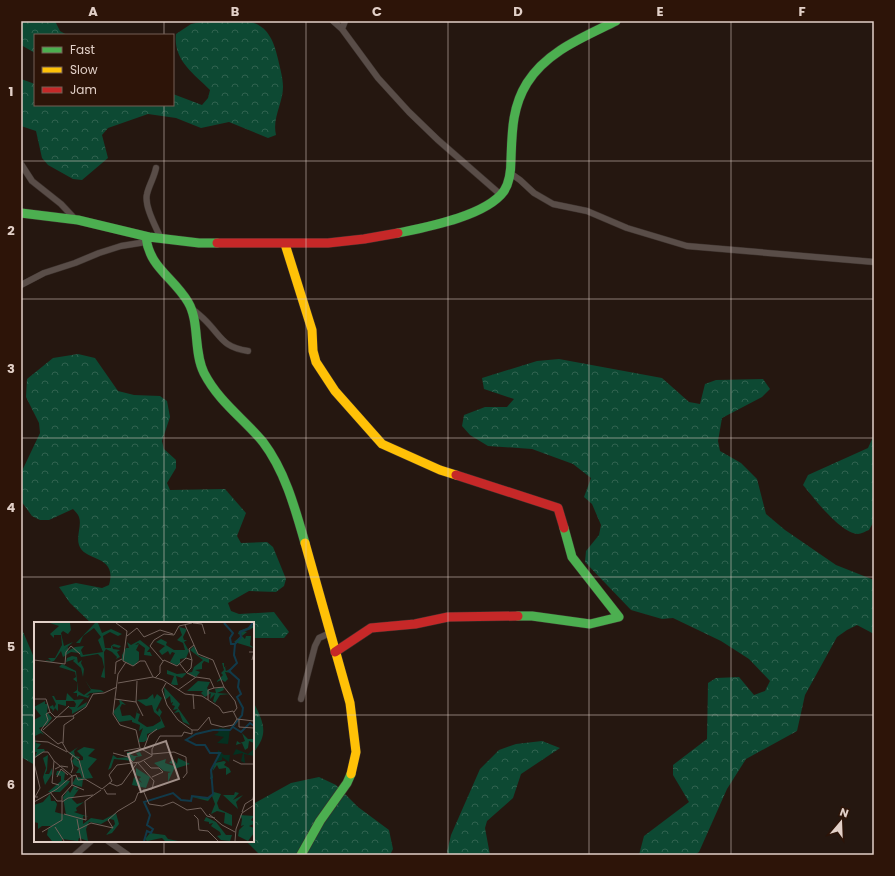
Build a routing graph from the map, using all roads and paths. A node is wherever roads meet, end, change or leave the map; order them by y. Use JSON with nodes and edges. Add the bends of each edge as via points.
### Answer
{"nodes":[{"id":1,"x":333,"y":21,"type":"edge"},
{"id":2,"x":345,"y":21,"type":"edge"},
{"id":3,"x":616,"y":21,"type":"edge"},
{"id":4,"x":342,"y":29,"type":"junction"},
{"id":5,"x":21,"y":164,"type":"edge"},
{"id":6,"x":156,"y":168,"type":"dead end"},
{"id":7,"x":510,"y":173,"type":"junction"},
{"id":8,"x":501,"y":195,"type":"junction"},
{"id":9,"x":21,"y":213,"type":"edge"},
{"id":10,"x":76,"y":220,"type":"junction"},
{"id":11,"x":161,"y":238,"type":"junction"},
{"id":12,"x":146,"y":239,"type":"junction"},
{"id":13,"x":286,"y":244,"type":"junction"},
{"id":14,"x":874,"y":262,"type":"edge"},
{"id":15,"x":21,"y":285,"type":"edge"},
{"id":16,"x":190,"y":307,"type":"junction"},
{"id":17,"x":248,"y":351,"type":"dead end"},
{"id":18,"x":330,"y":633,"type":"junction"},
{"id":19,"x":335,"y":652,"type":"junction"},
{"id":20,"x":301,"y":699,"type":"dead end"},
{"id":21,"x":90,"y":842,"type":"edge"},
{"id":22,"x":109,"y":842,"type":"edge"},
{"id":23,"x":75,"y":855,"type":"edge"},
{"id":24,"x":128,"y":855,"type":"edge"},
{"id":25,"x":301,"y":855,"type":"edge"}],
"edges":[{"from":1,"to":4,"type":"street"},
{"from":2,"to":4,"type":"street"},
{"from":3,"to":7,"type":"street","via":[[552,56],[540,66],[525,86],[513,112]]},
{"from":4,"to":8,"type":"street","via":[[378,78],[409,112]]},
{"from":5,"to":10,"type":"street","via":[[32,181]]},
{"from":6,"to":11,"type":"street","via":[[146,200]]},
{"from":7,"to":8,"type":"street"},
{"from":7,"to":14,"type":"street","via":[[534,193],[553,204],[587,211],[627,228],[687,246]]},
{"from":8,"to":13,"type":"street","via":[[482,209],[462,217],[386,236],[338,242]]},
{"from":9,"to":10,"type":"street"},
{"from":10,"to":12,"type":"street"},
{"from":11,"to":12,"type":"street"},
{"from":11,"to":13,"type":"street","via":[[199,243]]},
{"from":12,"to":15,"type":"street","via":[[44,273]]},
{"from":12,"to":16,"type":"street","via":[[156,265],[170,277]]},
{"from":13,"to":19,"type":"street","via":[[312,330],[316,362],[335,391],[382,444],[440,470],[558,508],[572,556],[619,617],[590,624],[532,616],[448,617],[415,624],[371,628]]},
{"from":16,"to":17,"type":"street","via":[[225,343],[234,349]]},
{"from":16,"to":18,"type":"street","via":[[199,361],[213,388],[266,447],[283,479],[295,507]]},
{"from":18,"to":19,"type":"street"},
{"from":18,"to":20,"type":"street","via":[[319,638],[315,646]]},
{"from":19,"to":25,"type":"street","via":[[350,703],[356,752],[354,764],[347,783],[320,820]]},
{"from":21,"to":23,"type":"street"},
{"from":22,"to":24,"type":"street"}]}
